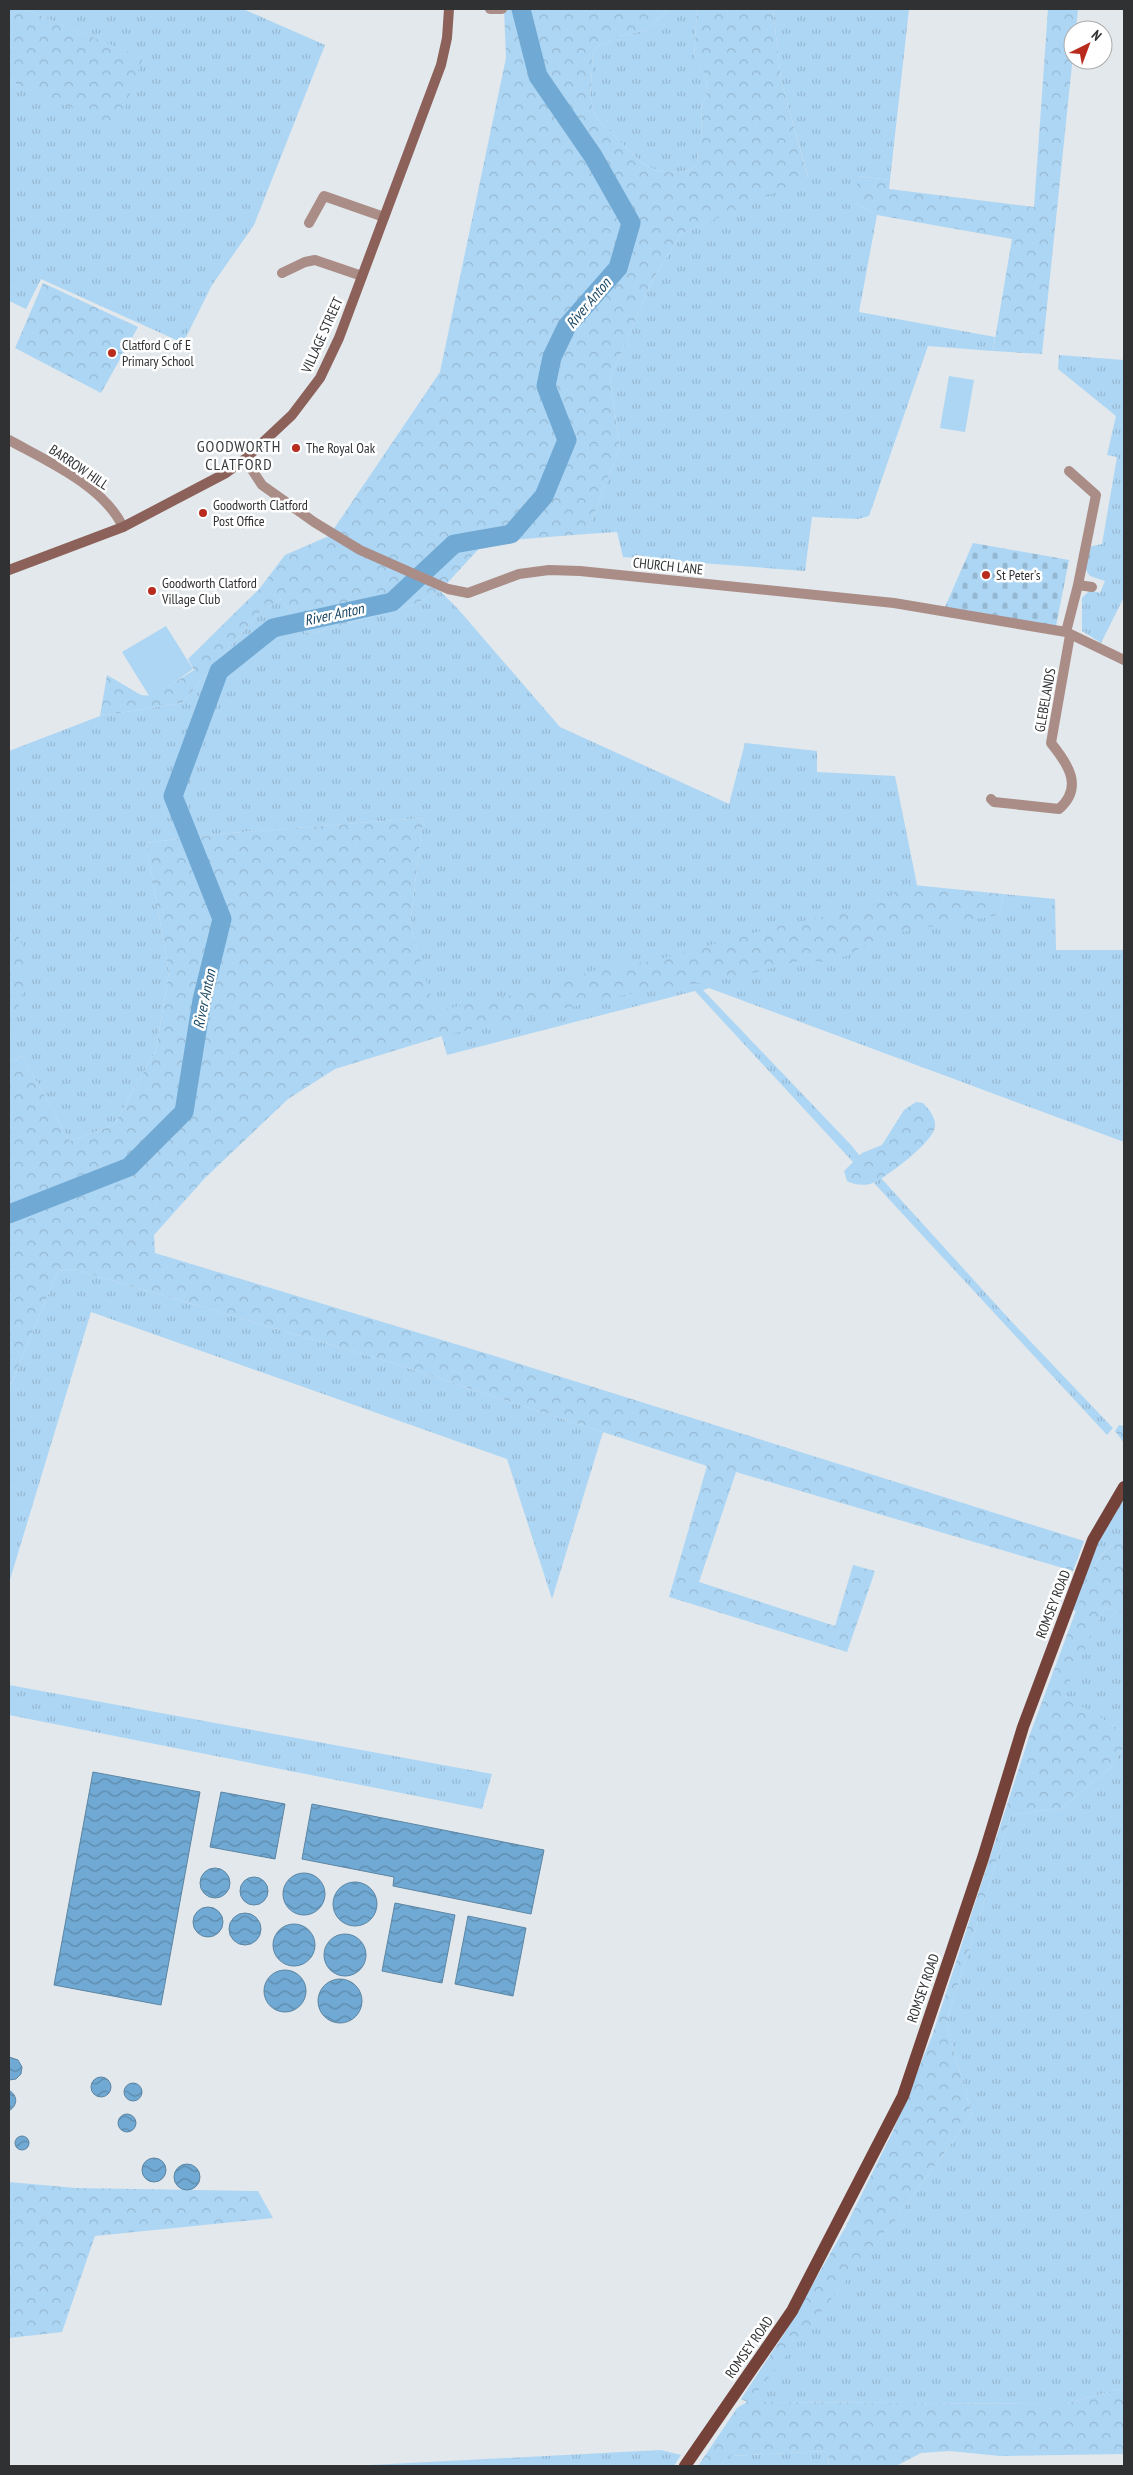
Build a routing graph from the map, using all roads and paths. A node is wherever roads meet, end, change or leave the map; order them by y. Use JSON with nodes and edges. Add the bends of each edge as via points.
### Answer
{"nodes":[{"id":1,"x":449,"y":9,"type":"edge"},
{"id":2,"x":490,"y":9,"type":"edge"},
{"id":3,"x":502,"y":9,"type":"edge"},
{"id":4,"x":384,"y":217,"type":"junction"},
{"id":5,"x":309,"y":223,"type":"dead end"},
{"id":6,"x":282,"y":273,"type":"dead end"},
{"id":7,"x":362,"y":276,"type":"junction"},
{"id":8,"x":9,"y":440,"type":"edge"},
{"id":9,"x":245,"y":460,"type":"junction"},
{"id":10,"x":1069,"y":471,"type":"dead end"},
{"id":11,"x":124,"y":527,"type":"junction"},
{"id":12,"x":9,"y":570,"type":"edge"},
{"id":13,"x":1078,"y":585,"type":"junction"},
{"id":14,"x":1092,"y":587,"type":"dead end"},
{"id":15,"x":1068,"y":634,"type":"junction"},
{"id":16,"x":1124,"y":660,"type":"edge"},
{"id":17,"x":991,"y":799,"type":"dead end"},
{"id":18,"x":1124,"y":1487,"type":"edge"},
{"id":19,"x":684,"y":2466,"type":"edge"}],
"edges":[{"from":1,"to":4,"type":"street","name":"VILLAGE STREET","via":[[441,65]]},
{"from":2,"to":3,"type":"street"},
{"from":4,"to":5,"type":"street","via":[[324,196]]},
{"from":4,"to":7,"type":"street","name":"VILLAGE STREET"},
{"from":6,"to":7,"type":"street","via":[[315,260]]},
{"from":7,"to":9,"type":"street","name":"VILLAGE STREET","via":[[340,338],[320,378],[292,415]]},
{"from":8,"to":11,"type":"street","name":"BARROW HILL","via":[[60,468],[104,500]]},
{"from":9,"to":11,"type":"street","name":"VILLAGE STREET"},
{"from":9,"to":15,"type":"street","name":"CHURCH LANE","via":[[262,485],[287,504],[360,550],[448,589],[468,593],[518,574],[580,571],[894,603]]},
{"from":10,"to":13,"type":"street","name":"GLEBELANDS","via":[[1096,495]]},
{"from":11,"to":12,"type":"street","name":"VILLAGE STREET"},
{"from":13,"to":14,"type":"street"},
{"from":13,"to":15,"type":"street","name":"GLEBELANDS"},
{"from":15,"to":16,"type":"street","name":"CHURCH LANE"},
{"from":15,"to":17,"type":"street","name":"GLEBELANDS","via":[[1051,743],[1064,759],[1073,780],[1069,800],[1059,808],[994,802]]},
{"from":18,"to":19,"type":"main road","name":"ROMSEY ROAD","via":[[1094,1540],[1026,1718],[903,2096],[792,2311]]}]}
